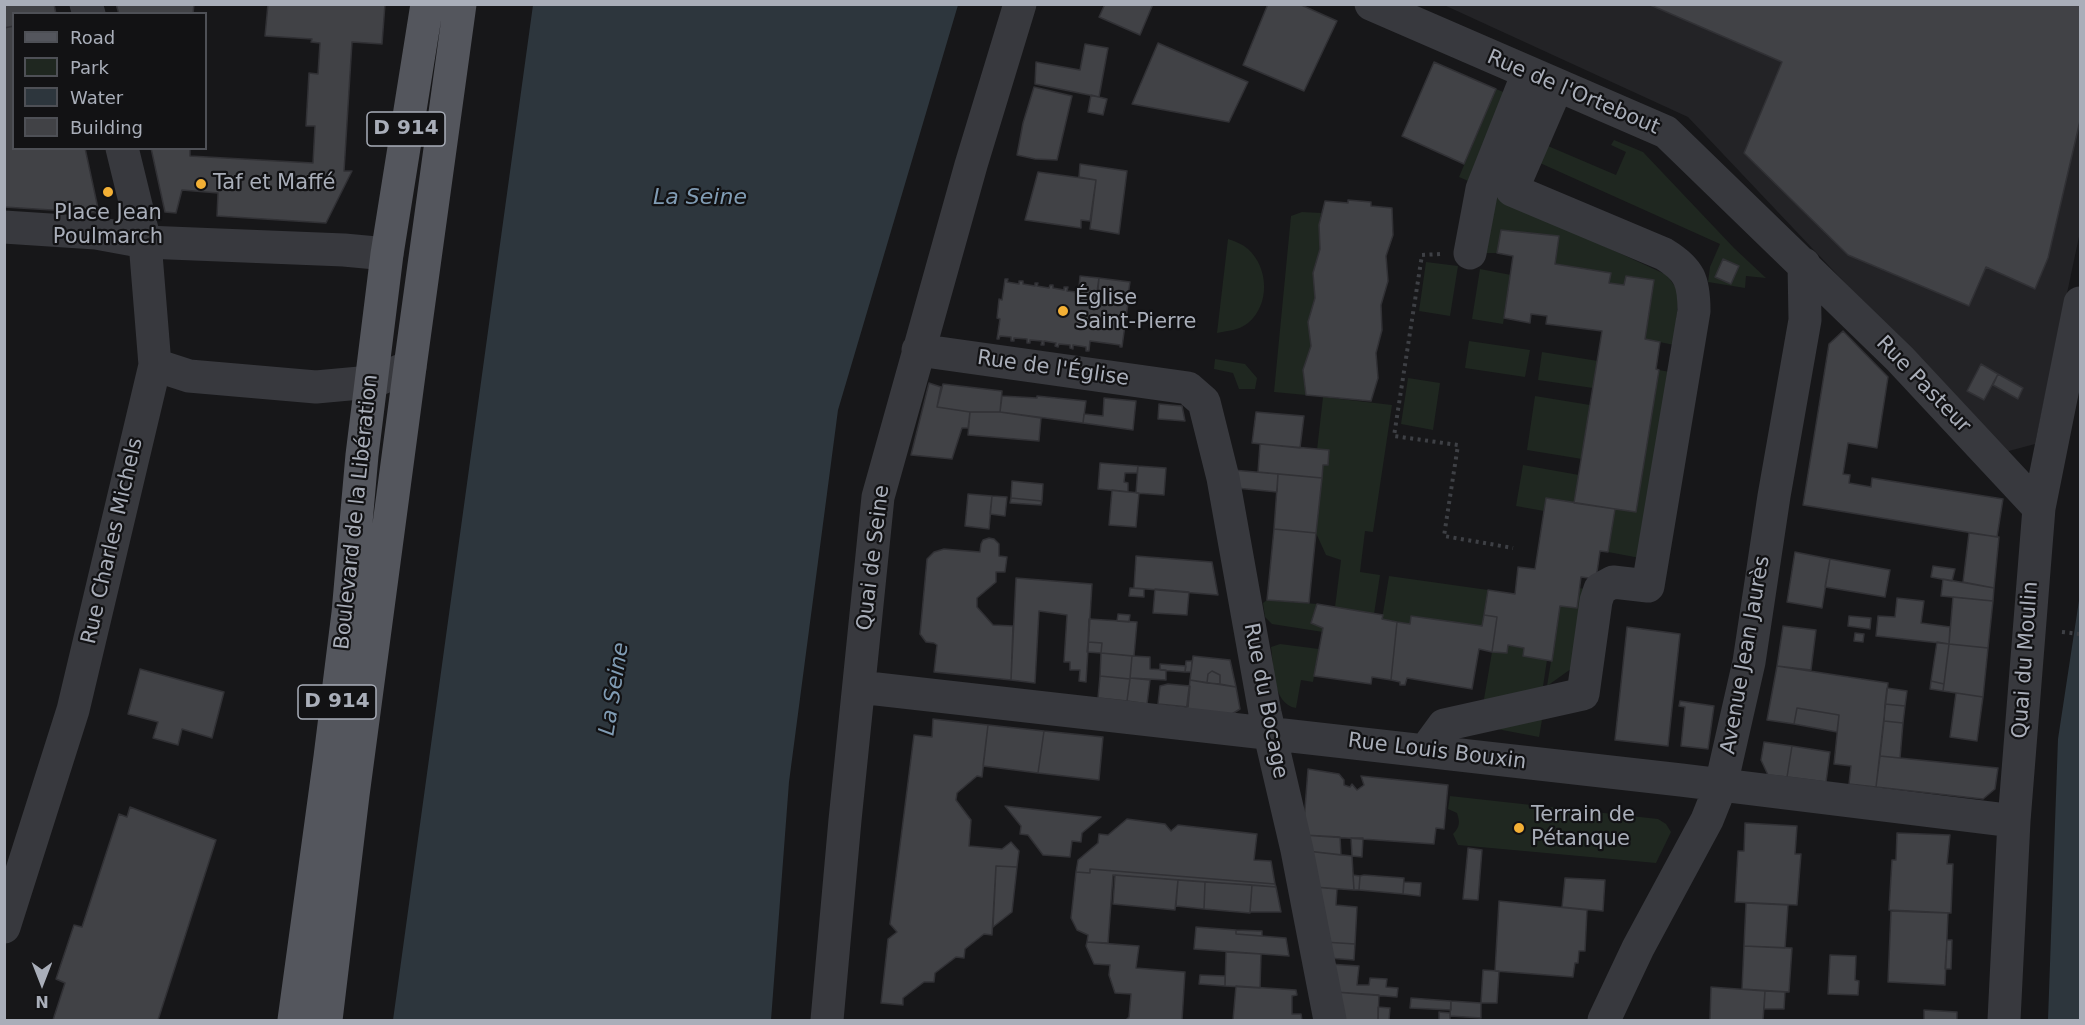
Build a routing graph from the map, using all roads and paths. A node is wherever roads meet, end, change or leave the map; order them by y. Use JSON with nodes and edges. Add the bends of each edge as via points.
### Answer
{"nodes":[{"id":1,"x":427,"y":4,"type":"edge"},
{"id":2,"x":460,"y":4,"type":"edge"},
{"id":3,"x":1020,"y":4,"type":"edge"},
{"id":4,"x":1371,"y":4,"type":"edge"},
{"id":5,"x":1542,"y":80,"type":"junction"},
{"id":6,"x":122,"y":150,"type":"edge"},
{"id":7,"x":4,"y":227,"type":"edge"},
{"id":8,"x":145,"y":242,"type":"junction"},
{"id":9,"x":1470,"y":253,"type":"joint"},
{"id":10,"x":387,"y":254,"type":"junction"},
{"id":11,"x":1804,"y":264,"type":"junction"},
{"id":12,"x":422,"y":282,"type":"junction"},
{"id":13,"x":2080,"y":303,"type":"edge"},
{"id":14,"x":918,"y":350,"type":"junction"},
{"id":15,"x":154,"y":365,"type":"junction"},
{"id":16,"x":410,"y":367,"type":"junction"},
{"id":17,"x":371,"y":382,"type":"junction"},
{"id":18,"x":334,"y":385,"type":"junction"},
{"id":19,"x":1188,"y":388,"type":"joint"},
{"id":20,"x":365,"y":431,"type":"junction"},
{"id":21,"x":2038,"y":507,"type":"junction"},
{"id":22,"x":1513,"y":548,"type":"dead end"},
{"id":23,"x":859,"y":687,"type":"junction"},
{"id":24,"x":1270,"y":734,"type":"junction"},
{"id":25,"x":1425,"y":751,"type":"junction"},
{"id":26,"x":1721,"y":785,"type":"junction"},
{"id":27,"x":2014,"y":821,"type":"junction"},
{"id":28,"x":4,"y":927,"type":"edge"},
{"id":29,"x":294,"y":1020,"type":"edge"},
{"id":30,"x":326,"y":1020,"type":"edge"},
{"id":31,"x":827,"y":1020,"type":"edge"},
{"id":32,"x":1330,"y":1020,"type":"edge"},
{"id":33,"x":1604,"y":1020,"type":"edge"},
{"id":34,"x":2004,"y":1020,"type":"edge"}],
"edges":[{"from":1,"to":10,"type":"main road","name":"Boulevard de la Libération","number":"D 914"},
{"from":2,"to":12,"type":"main road"},
{"from":3,"to":14,"type":"street","name":"Quai de Seine"},
{"from":4,"to":5,"type":"street","name":"Rue de l'Ortebout"},
{"from":5,"to":9,"type":"street","via":[[1482,189]]},
{"from":5,"to":11,"type":"street","name":"Rue de l'Ortebout","via":[[1666,132]]},
{"from":5,"to":25,"type":"street","via":[[1512,190],[1664,254],[1689,274],[1694,291],[1694,311],[1648,586],[1613,582],[1600,589],[1583,694],[1444,725]]},
{"from":6,"to":8,"type":"street","name":"Rue Charles Michels"},
{"from":7,"to":8,"type":"street","via":[[96,233]]},
{"from":8,"to":10,"type":"street"},
{"from":8,"to":15,"type":"street","name":"Rue Charles Michels"},
{"from":9,"to":22,"type":"path","via":[[1422,255],[1394,436],[1458,445],[1444,536]]},
{"from":10,"to":12,"type":"main road"},
{"from":10,"to":17,"type":"main road","name":"Boulevard de la Libération","number":"D 914"},
{"from":11,"to":21,"type":"street","name":"Rue Pasteur","via":[[1900,359]]},
{"from":11,"to":26,"type":"street","name":"Avenue Jean Jaurès","via":[[1805,320],[1749,662]]},
{"from":12,"to":16,"type":"main road"},
{"from":13,"to":21,"type":"street","name":"Quai du Moulin"},
{"from":14,"to":19,"type":"street","name":"Rue de l'Église"},
{"from":14,"to":23,"type":"street","name":"Quai de Seine","via":[[878,497]]},
{"from":15,"to":18,"type":"street","via":[[189,376],[316,387]]},
{"from":15,"to":28,"type":"street","name":"Rue Charles Michels","via":[[73,710]]},
{"from":16,"to":17,"type":"street"},
{"from":16,"to":30,"type":"main road"},
{"from":17,"to":18,"type":"street"},
{"from":17,"to":20,"type":"main road","name":"Boulevard de la Libération","number":"D 914"},
{"from":18,"to":20,"type":"street","via":[[352,404]]},
{"from":19,"to":24,"type":"street","name":"Rue du Bocage","via":[[1204,402],[1223,477]]},
{"from":20,"to":29,"type":"main road","name":"Boulevard de la Libération","number":"D 914","via":[[348,613]]},
{"from":21,"to":27,"type":"street","name":"Quai du Moulin"},
{"from":23,"to":24,"type":"street","name":"Rue Louis Bouxin"},
{"from":23,"to":31,"type":"street","name":"Quai de Seine"},
{"from":24,"to":25,"type":"street","name":"Rue Louis Bouxin"},
{"from":24,"to":32,"type":"street","name":"Rue du Bocage"},
{"from":25,"to":26,"type":"street","name":"Rue Louis Bouxin"},
{"from":26,"to":27,"type":"street","name":"Rue Louis Bouxin"},
{"from":26,"to":33,"type":"street","name":"Avenue Jean Jaurès","via":[[1707,820]]},
{"from":27,"to":34,"type":"street","name":"Quai du Moulin"}]}
